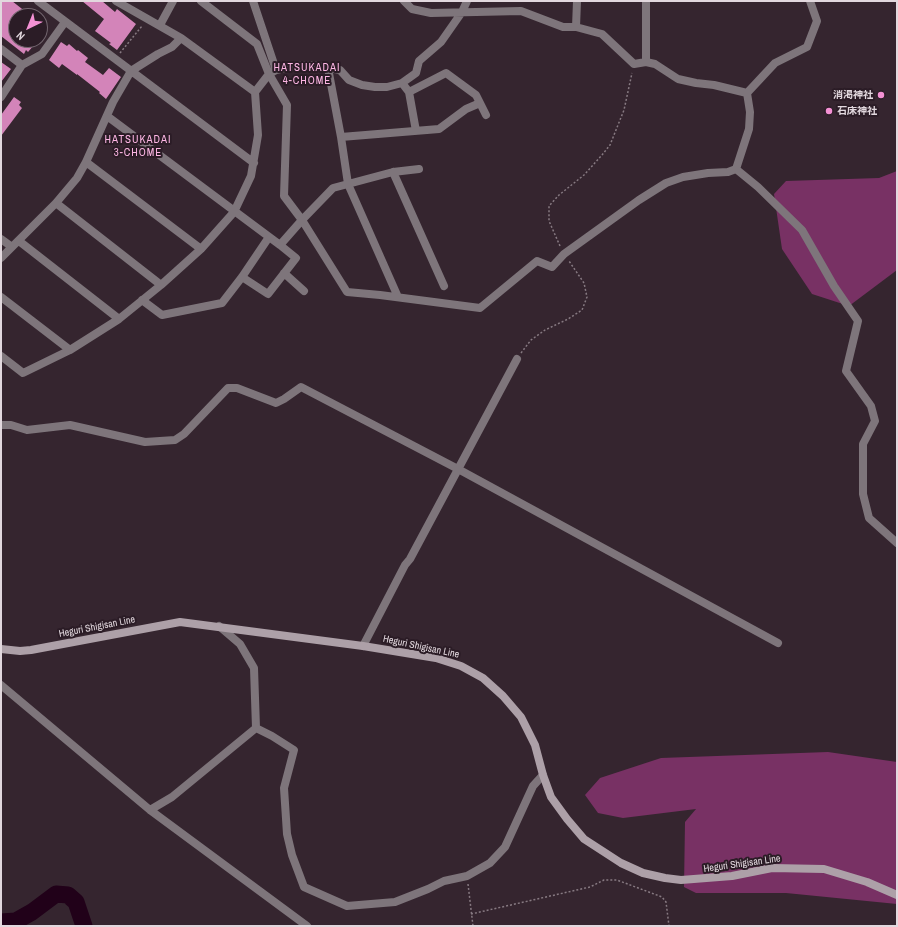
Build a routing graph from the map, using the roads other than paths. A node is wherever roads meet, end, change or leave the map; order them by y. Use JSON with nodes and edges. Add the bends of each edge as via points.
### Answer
{"nodes":[{"id":1,"x":38,"y":1,"type":"edge"},
{"id":2,"x":116,"y":1,"type":"edge"},
{"id":3,"x":172,"y":1,"type":"edge"},
{"id":4,"x":201,"y":1,"type":"edge"},
{"id":5,"x":253,"y":1,"type":"edge"},
{"id":6,"x":404,"y":1,"type":"edge"},
{"id":7,"x":467,"y":1,"type":"edge"},
{"id":8,"x":577,"y":1,"type":"edge"},
{"id":9,"x":646,"y":1,"type":"edge"},
{"id":10,"x":810,"y":1,"type":"edge"},
{"id":11,"x":462,"y":12,"type":"junction"},
{"id":12,"x":65,"y":22,"type":"junction"},
{"id":13,"x":160,"y":25,"type":"junction"},
{"id":14,"x":576,"y":27,"type":"junction"},
{"id":15,"x":181,"y":38,"type":"junction"},
{"id":16,"x":1,"y":49,"type":"edge"},
{"id":17,"x":646,"y":62,"type":"junction"},
{"id":18,"x":22,"y":65,"type":"junction"},
{"id":19,"x":328,"y":68,"type":"junction"},
{"id":20,"x":131,"y":71,"type":"junction"},
{"id":21,"x":273,"y":72,"type":"junction"},
{"id":22,"x":402,"y":82,"type":"junction"},
{"id":23,"x":256,"y":92,"type":"junction"},
{"id":24,"x":409,"y":92,"type":"junction"},
{"id":25,"x":747,"y":93,"type":"junction"},
{"id":26,"x":1,"y":97,"type":"edge"},
{"id":27,"x":480,"y":103,"type":"junction"},
{"id":28,"x":486,"y":115,"type":"dead end"},
{"id":29,"x":107,"y":116,"type":"junction"},
{"id":30,"x":416,"y":131,"type":"junction"},
{"id":31,"x":341,"y":137,"type":"junction"},
{"id":32,"x":86,"y":162,"type":"junction"},
{"id":33,"x":254,"y":163,"type":"junction"},
{"id":34,"x":419,"y":169,"type":"dead end"},
{"id":35,"x":736,"y":169,"type":"junction"},
{"id":36,"x":393,"y":172,"type":"junction"},
{"id":37,"x":348,"y":184,"type":"junction"},
{"id":38,"x":56,"y":203,"type":"junction"},
{"id":39,"x":234,"y":212,"type":"junction"},
{"id":40,"x":302,"y":220,"type":"junction"},
{"id":41,"x":269,"y":237,"type":"junction"},
{"id":42,"x":1,"y":239,"type":"edge"},
{"id":43,"x":19,"y":241,"type":"junction"},
{"id":44,"x":280,"y":246,"type":"junction"},
{"id":45,"x":12,"y":248,"type":"junction"},
{"id":46,"x":201,"y":249,"type":"junction"},
{"id":47,"x":1,"y":258,"type":"edge"},
{"id":48,"x":284,"y":273,"type":"junction"},
{"id":49,"x":242,"y":277,"type":"junction"},
{"id":50,"x":162,"y":285,"type":"junction"},
{"id":51,"x":444,"y":286,"type":"dead end"},
{"id":52,"x":304,"y":291,"type":"dead end"},
{"id":53,"x":1,"y":297,"type":"edge"},
{"id":54,"x":398,"y":297,"type":"junction"},
{"id":55,"x":142,"y":300,"type":"junction"},
{"id":56,"x":119,"y":319,"type":"junction"},
{"id":57,"x":70,"y":350,"type":"junction"},
{"id":58,"x":1,"y":356,"type":"edge"},
{"id":59,"x":517,"y":359,"type":"road end"},
{"id":60,"x":1,"y":426,"type":"edge"},
{"id":61,"x":458,"y":468,"type":"junction"},
{"id":62,"x":897,"y":543,"type":"edge"},
{"id":63,"x":219,"y":626,"type":"junction"},
{"id":64,"x":778,"y":643,"type":"dead end"},
{"id":65,"x":363,"y":646,"type":"junction"},
{"id":66,"x":1,"y":649,"type":"edge"},
{"id":67,"x":1,"y":685,"type":"edge"},
{"id":68,"x":256,"y":728,"type":"junction"},
{"id":69,"x":543,"y":775,"type":"junction"},
{"id":70,"x":150,"y":810,"type":"junction"},
{"id":71,"x":895,"y":893,"type":"edge"},
{"id":72,"x":307,"y":926,"type":"edge"}],
"edges":[{"from":1,"to":12,"type":"street"},
{"from":2,"to":13,"type":"street"},
{"from":3,"to":13,"type":"street"},
{"from":4,"to":21,"type":"street","via":[[257,44]]},
{"from":5,"to":21,"type":"street"},
{"from":6,"to":11,"type":"street","via":[[412,9],[432,13]]},
{"from":7,"to":11,"type":"street"},
{"from":8,"to":14,"type":"street"},
{"from":9,"to":17,"type":"street"},
{"from":10,"to":25,"type":"street","via":[[817,21],[807,47],[775,63]]},
{"from":11,"to":14,"type":"street","via":[[521,11],[563,27]]},
{"from":11,"to":22,"type":"street","via":[[441,42],[419,61],[416,73]]},
{"from":12,"to":18,"type":"street","via":[[42,54]]},
{"from":12,"to":20,"type":"street"},
{"from":13,"to":15,"type":"street"},
{"from":14,"to":17,"type":"street","via":[[602,34],[634,64]]},
{"from":15,"to":20,"type":"street","via":[[172,47]]},
{"from":15,"to":23,"type":"street"},
{"from":16,"to":18,"type":"street"},
{"from":17,"to":25,"type":"street","via":[[655,64],[678,79]]},
{"from":18,"to":26,"type":"street"},
{"from":19,"to":21,"type":"street","via":[[312,65],[294,66]]},
{"from":19,"to":22,"type":"street","via":[[340,70],[349,80],[362,85],[386,87]]},
{"from":19,"to":31,"type":"street"},
{"from":20,"to":29,"type":"street"},
{"from":20,"to":33,"type":"street"},
{"from":21,"to":23,"type":"street"},
{"from":21,"to":40,"type":"street","via":[[287,105],[284,196]]},
{"from":22,"to":24,"type":"street"},
{"from":23,"to":33,"type":"street","via":[[258,135]]},
{"from":24,"to":27,"type":"street","via":[[446,73],[476,95]]},
{"from":24,"to":30,"type":"street"},
{"from":25,"to":35,"type":"street","via":[[749,129]]},
{"from":27,"to":28,"type":"street"},
{"from":27,"to":30,"type":"street","via":[[466,109],[439,129]]},
{"from":29,"to":32,"type":"street"},
{"from":29,"to":39,"type":"street"},
{"from":30,"to":31,"type":"street"},
{"from":31,"to":37,"type":"street"},
{"from":32,"to":38,"type":"street","via":[[77,178]]},
{"from":32,"to":46,"type":"street"},
{"from":33,"to":39,"type":"street","via":[[251,176]]},
{"from":34,"to":36,"type":"street"},
{"from":35,"to":54,"type":"street","via":[[683,177],[666,183],[564,254],[552,267],[537,261],[480,308]]},
{"from":35,"to":62,"type":"street","via":[[802,230],[834,286],[858,321],[846,371],[871,406],[875,421],[863,444],[863,494],[869,518]]},
{"from":36,"to":37,"type":"street"},
{"from":36,"to":51,"type":"street"},
{"from":37,"to":40,"type":"street","via":[[333,188]]},
{"from":37,"to":54,"type":"street"},
{"from":38,"to":43,"type":"street"},
{"from":38,"to":50,"type":"street"},
{"from":39,"to":41,"type":"street"},
{"from":39,"to":46,"type":"street"},
{"from":40,"to":44,"type":"street"},
{"from":40,"to":54,"type":"street","via":[[347,292]]},
{"from":41,"to":44,"type":"street"},
{"from":41,"to":49,"type":"street"},
{"from":42,"to":45,"type":"street"},
{"from":43,"to":45,"type":"street"},
{"from":43,"to":56,"type":"street"},
{"from":44,"to":48,"type":"street","via":[[296,258]]},
{"from":45,"to":47,"type":"street"},
{"from":46,"to":50,"type":"street"},
{"from":48,"to":49,"type":"street","via":[[268,294]]},
{"from":48,"to":52,"type":"street"},
{"from":49,"to":55,"type":"street","via":[[222,303],[162,315]]},
{"from":50,"to":55,"type":"street"},
{"from":53,"to":57,"type":"street"},
{"from":55,"to":56,"type":"street"},
{"from":56,"to":57,"type":"street"},
{"from":57,"to":58,"type":"street","via":[[23,373]]},
{"from":59,"to":61,"type":"street"},
{"from":60,"to":61,"type":"street","via":[[11,425],[27,430],[70,425],[145,442],[175,440],[184,434],[228,388],[237,388],[276,403],[301,387]]},
{"from":61,"to":64,"type":"street"},
{"from":61,"to":65,"type":"street"},
{"from":63,"to":65,"type":"main road","name":"Heguri Shigisan Line"},
{"from":63,"to":66,"type":"main road","name":"Heguri Shigisan Line","via":[[180,622],[30,650]]},
{"from":63,"to":68,"type":"street","via":[[240,644],[254,668]]},
{"from":65,"to":69,"type":"main road","name":"Heguri Shigisan Line","via":[[436,658],[461,666],[483,678],[521,717],[534,745]]},
{"from":67,"to":70,"type":"street"},
{"from":68,"to":69,"type":"street","via":[[294,750],[284,788],[292,855],[304,887],[347,906],[395,902],[444,881],[467,876],[490,863],[504,847],[533,786]]},
{"from":68,"to":70,"type":"street","via":[[172,797]]},
{"from":69,"to":71,"type":"main road","name":"Heguri Shigisan Line","via":[[551,797],[584,839],[621,863],[643,873],[681,880],[732,876],[772,868],[824,869]]},
{"from":70,"to":72,"type":"street"}]}
